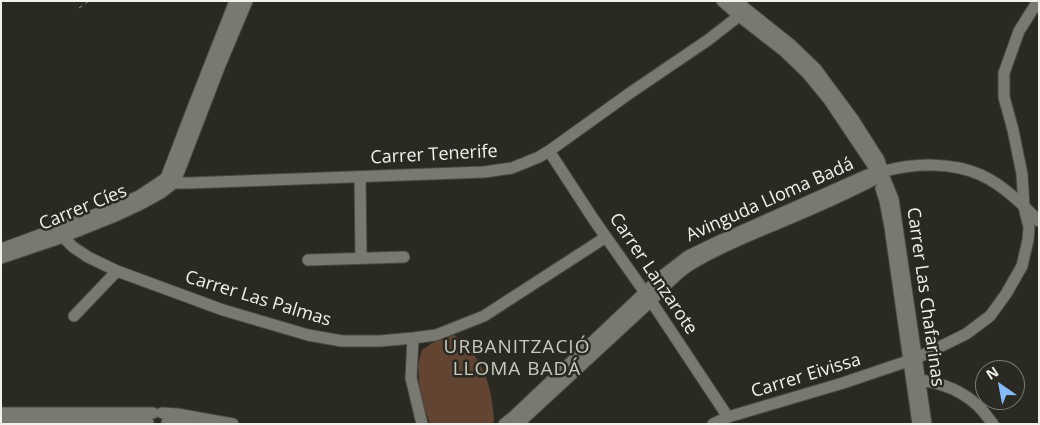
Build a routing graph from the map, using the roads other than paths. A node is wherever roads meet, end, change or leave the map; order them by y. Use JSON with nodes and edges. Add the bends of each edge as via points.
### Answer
{"nodes":[{"id":1,"x":236,"y":1,"type":"edge"},
{"id":2,"x":247,"y":1,"type":"edge"},
{"id":3,"x":722,"y":1,"type":"edge"},
{"id":4,"x":736,"y":1,"type":"edge"},
{"id":5,"x":1038,"y":1,"type":"edge"},
{"id":6,"x":752,"y":14,"type":"junction"},
{"id":7,"x":739,"y":16,"type":"junction"},
{"id":8,"x":549,"y":151,"type":"junction"},
{"id":9,"x":880,"y":174,"type":"junction"},
{"id":10,"x":360,"y":177,"type":"junction"},
{"id":11,"x":170,"y":180,"type":"junction"},
{"id":12,"x":1024,"y":207,"type":"junction"},
{"id":13,"x":1039,"y":221,"type":"edge"},
{"id":14,"x":61,"y":233,"type":"junction"},
{"id":15,"x":606,"y":237,"type":"junction"},
{"id":16,"x":1,"y":249,"type":"edge"},
{"id":17,"x":404,"y":257,"type":"dead end"},
{"id":18,"x":1,"y":258,"type":"edge"},
{"id":19,"x":361,"y":258,"type":"junction"},
{"id":20,"x":308,"y":260,"type":"dead end"},
{"id":21,"x":117,"y":271,"type":"junction"},
{"id":22,"x":648,"y":296,"type":"junction"},
{"id":23,"x":74,"y":316,"type":"dead end"},
{"id":24,"x":414,"y":338,"type":"junction"},
{"id":25,"x":912,"y":360,"type":"junction"},
{"id":26,"x":920,"y":380,"type":"junction"},
{"id":27,"x":1,"y":413,"type":"edge"},
{"id":28,"x":728,"y":417,"type":"junction"},
{"id":29,"x":157,"y":420,"type":"edge"},
{"id":30,"x":1,"y":422,"type":"edge"},
{"id":31,"x":189,"y":424,"type":"edge"},
{"id":32,"x":233,"y":424,"type":"edge"},
{"id":33,"x":422,"y":424,"type":"edge"},
{"id":34,"x":504,"y":424,"type":"edge"},
{"id":35,"x":518,"y":424,"type":"edge"},
{"id":36,"x":713,"y":424,"type":"edge"},
{"id":37,"x":918,"y":424,"type":"edge"},
{"id":38,"x":926,"y":424,"type":"edge"},
{"id":39,"x":993,"y":424,"type":"edge"}],
"edges":[{"from":1,"to":11,"type":"street","via":[[194,105]]},
{"from":2,"to":11,"type":"street","via":[[180,169]]},
{"from":3,"to":7,"type":"street"},
{"from":4,"to":6,"type":"street"},
{"from":5,"to":12,"type":"street","name":"Carrer Eivissa","via":[[1019,31],[1004,73],[1004,97],[1022,174]]},
{"from":6,"to":7,"type":"street"},
{"from":6,"to":9,"type":"street","via":[[816,69],[879,160]]},
{"from":7,"to":8,"type":"street","name":"Carrer Tenerife"},
{"from":7,"to":9,"type":"street","via":[[807,73]]},
{"from":8,"to":10,"type":"street","name":"Carrer Tenerife","via":[[512,168],[484,172]]},
{"from":8,"to":15,"type":"street","name":"Carrer Lanzarote"},
{"from":9,"to":12,"type":"street","name":"Avinguda Lloma Badá","via":[[902,167],[954,167],[981,175]]},
{"from":9,"to":22,"type":"street","name":"Avinguda Lloma Badá","via":[[865,176],[688,256],[662,276]]},
{"from":9,"to":25,"type":"street","name":"Carrer Las Chafarinas","via":[[893,199]]},
{"from":10,"to":11,"type":"street","name":"Carrer Tenerife"},
{"from":10,"to":19,"type":"street"},
{"from":11,"to":14,"type":"street","name":"Carrer Cíes","via":[[161,194],[141,204],[113,217]]},
{"from":12,"to":13,"type":"street","name":"Avinguda Lloma Badá"},
{"from":12,"to":25,"type":"street","name":"Carrer Eivissa","via":[[1029,228],[1022,266],[990,316],[966,334]]},
{"from":14,"to":16,"type":"street","name":"Carrer Cíes"},
{"from":14,"to":18,"type":"street","name":"Carrer Cíes"},
{"from":14,"to":21,"type":"street","name":"Carrer Las Palmas","via":[[73,247]]},
{"from":15,"to":22,"type":"street","name":"Carrer Lanzarote"},
{"from":15,"to":24,"type":"street","name":"Carrer Las Palmas","via":[[484,316],[436,334]]},
{"from":17,"to":19,"type":"street"},
{"from":19,"to":20,"type":"street"},
{"from":21,"to":23,"type":"street"},
{"from":21,"to":24,"type":"street","name":"Carrer Las Palmas","via":[[223,310],[308,335],[342,341]]},
{"from":22,"to":28,"type":"street","name":"Carrer Lanzarote"},
{"from":22,"to":34,"type":"street","name":"Avinguda Lloma Badá"},
{"from":22,"to":35,"type":"street","name":"Avinguda Lloma Badá"},
{"from":24,"to":33,"type":"street","via":[[411,378]]},
{"from":25,"to":26,"type":"street","name":"Carrer Las Chafarinas"},
{"from":25,"to":28,"type":"street","name":"Carrer Eivissa"},
{"from":25,"to":37,"type":"street","name":"Carrer Las Chafarinas"},
{"from":26,"to":38,"type":"street","name":"Carrer Las Chafarinas"},
{"from":26,"to":39,"type":"street","via":[[937,382],[961,392],[978,405]]},
{"from":27,"to":29,"type":"street"},
{"from":28,"to":36,"type":"street","name":"Carrer Eivissa"},
{"from":29,"to":30,"type":"street"},
{"from":29,"to":31,"type":"street"},
{"from":29,"to":32,"type":"street","via":[[177,414]]}]}
